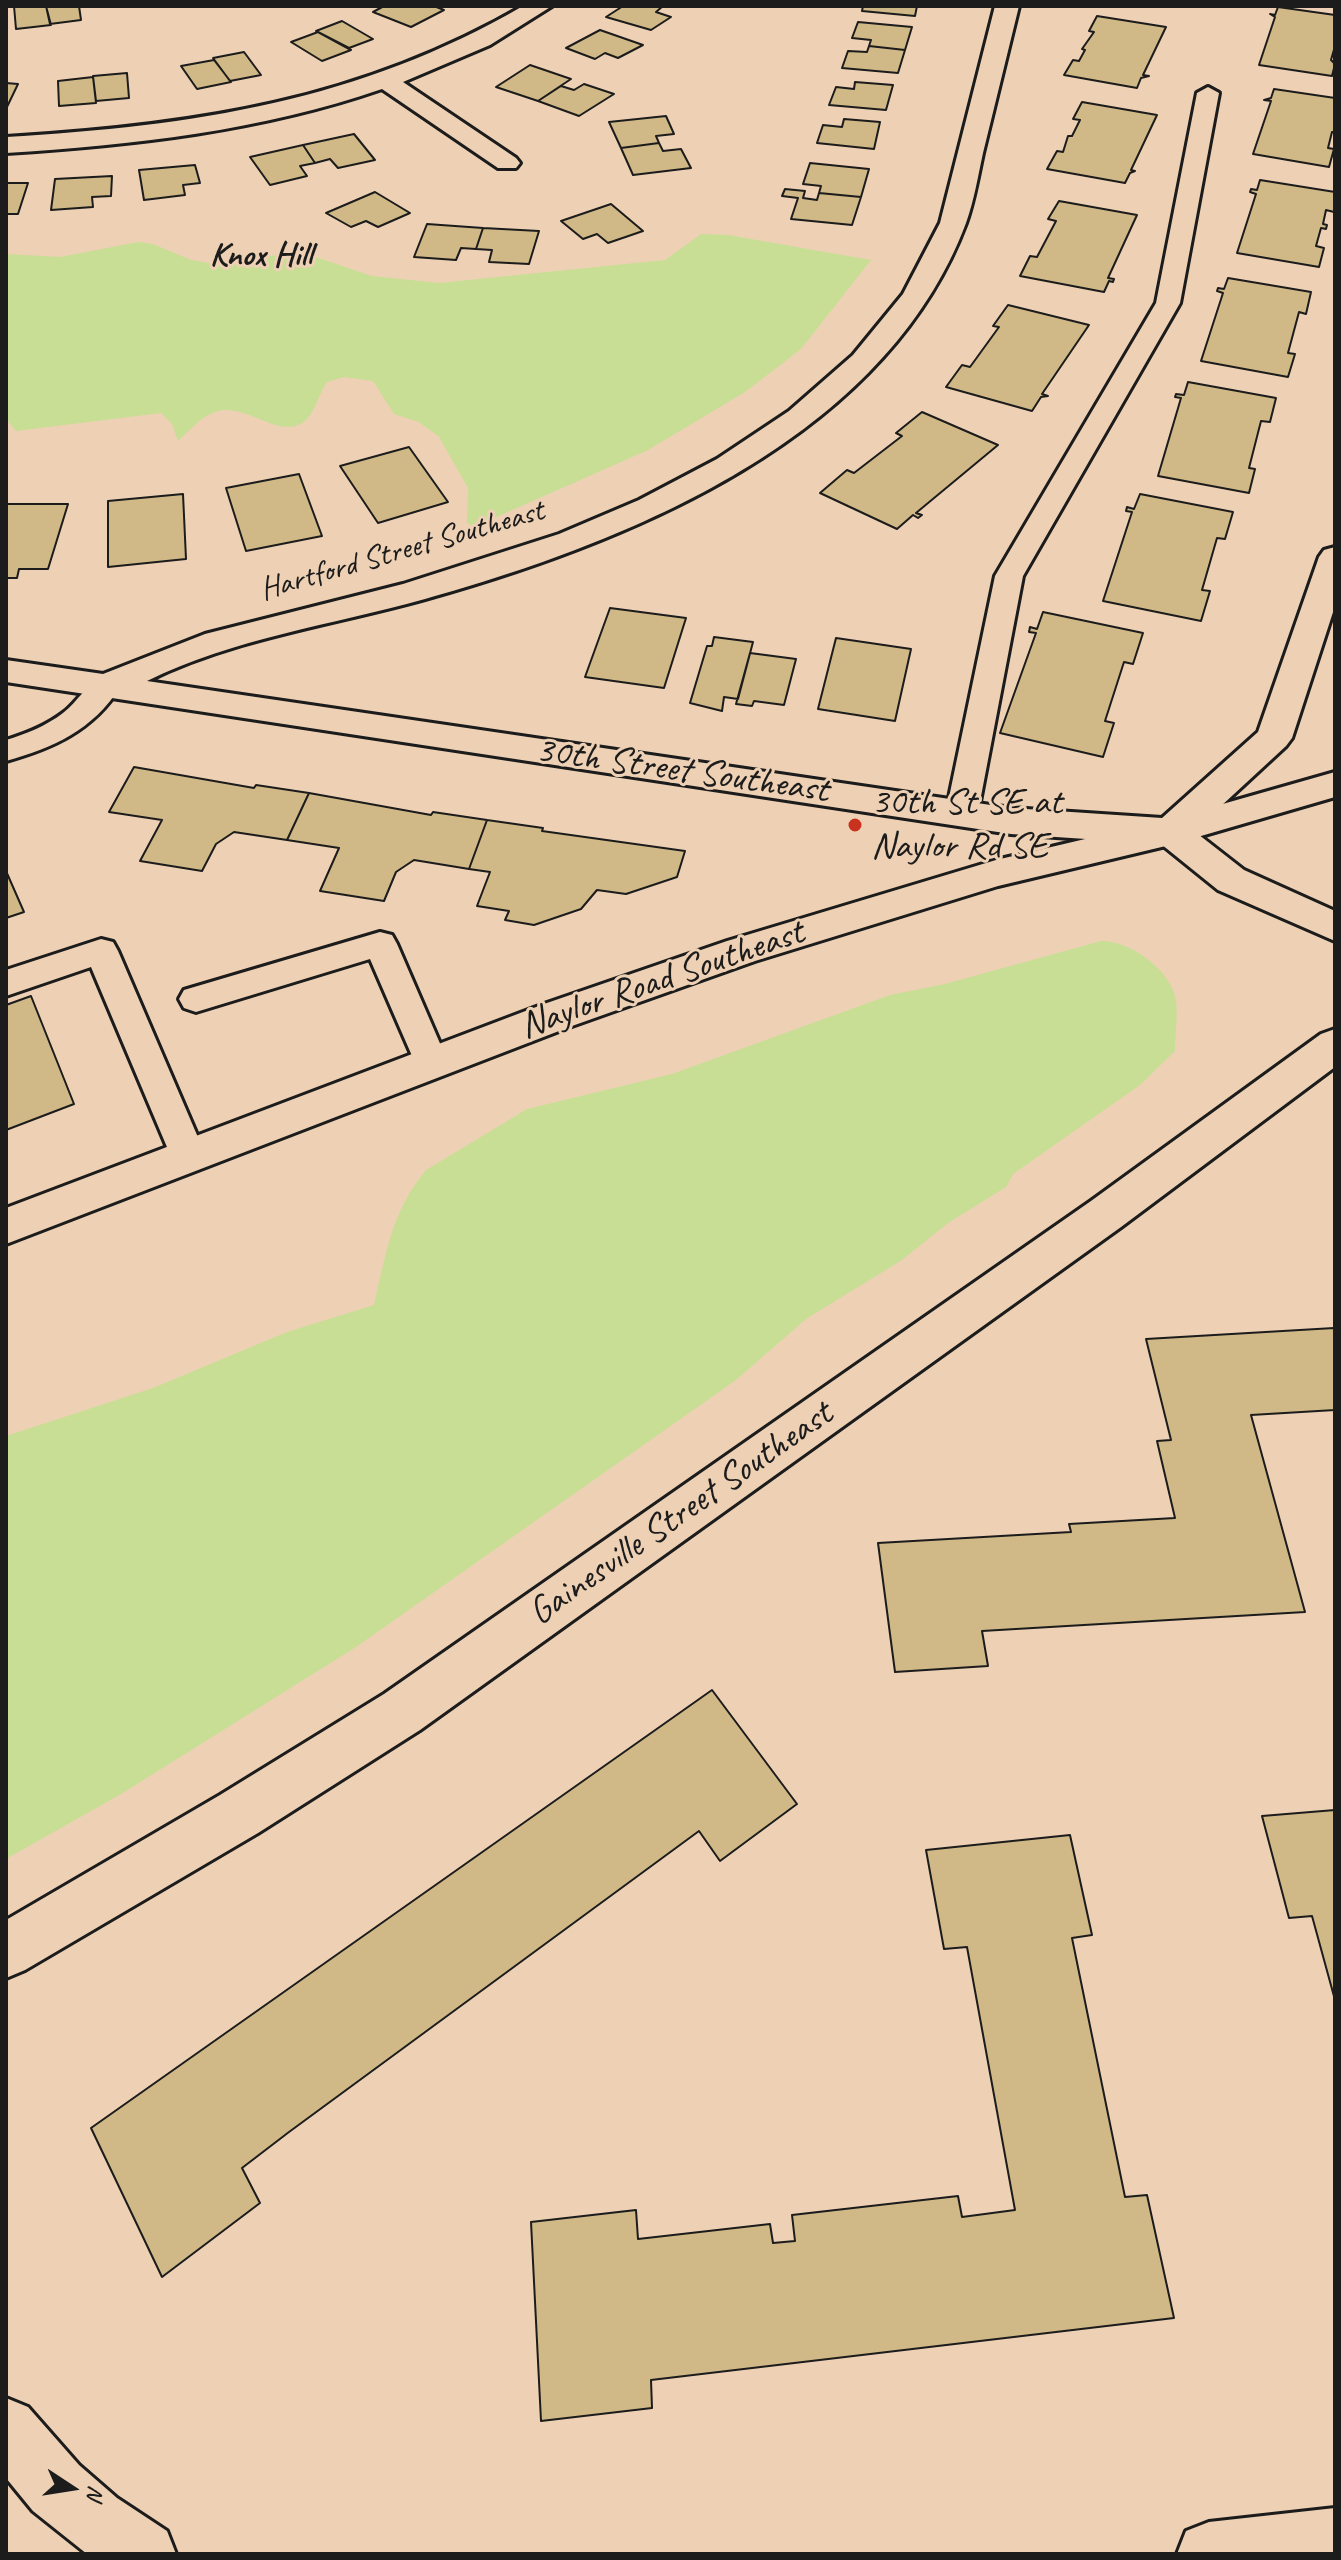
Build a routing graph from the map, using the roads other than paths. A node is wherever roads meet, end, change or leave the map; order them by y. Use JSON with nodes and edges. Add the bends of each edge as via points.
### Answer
{"nodes":[{"id":1,"x":540,"y":6,"type":"edge"},
{"id":2,"x":1007,"y":6,"type":"edge"},
{"id":3,"x":383,"y":79,"type":"junction"},
{"id":4,"x":1208,"y":93,"type":"dead end"},
{"id":5,"x":6,"y":145,"type":"edge"},
{"id":6,"x":507,"y":163,"type":"dead end"},
{"id":7,"x":1335,"y":557,"type":"edge"},
{"id":8,"x":6,"y":671,"type":"edge"},
{"id":9,"x":105,"y":687,"type":"junction"},
{"id":10,"x":6,"y":751,"type":"edge"},
{"id":11,"x":1335,"y":784,"type":"edge"},
{"id":12,"x":962,"y":812,"type":"junction"},
{"id":13,"x":1170,"y":832,"type":"junction"},
{"id":14,"x":1335,"y":927,"type":"edge"},
{"id":15,"x":6,"y":983,"type":"edge"},
{"id":16,"x":196,"y":999,"type":"dead end"},
{"id":17,"x":1335,"y":1045,"type":"edge"},
{"id":18,"x":431,"y":1062,"type":"junction"},
{"id":19,"x":188,"y":1156,"type":"junction"},
{"id":20,"x":6,"y":1226,"type":"edge"},
{"id":21,"x":6,"y":1951,"type":"edge"},
{"id":22,"x":6,"y":2429,"type":"edge"},
{"id":23,"x":1335,"y":2540,"type":"edge"},
{"id":24,"x":144,"y":2554,"type":"edge"},
{"id":25,"x":1209,"y":2554,"type":"edge"}],
"edges":[{"from":1,"to":3,"type":"street","via":[[463,48]]},
{"from":2,"to":9,"type":"street","name":"Hartford Street Southeast","via":[[941,257],[892,329],[825,398],[696,482],[565,542],[452,581],[204,644]]},
{"from":3,"to":5,"type":"street","via":[[195,126]]},
{"from":3,"to":6,"type":"street"},
{"from":4,"to":12,"type":"lane","via":[[1168,303],[1009,576]]},
{"from":7,"to":13,"type":"street","via":[[1274,738]]},
{"from":8,"to":9,"type":"street","name":"30th Street Southeast"},
{"from":9,"to":10,"type":"lane","via":[[53,737]]},
{"from":9,"to":12,"type":"street","name":"30th Street Southeast"},
{"from":11,"to":13,"type":"street","name":"Naylor Road Southeast"},
{"from":12,"to":13,"type":"street","name":"30th Street Southeast","via":[[1011,821]]},
{"from":13,"to":14,"type":"street","via":[[1231,880]]},
{"from":13,"to":18,"type":"street","name":"Naylor Road Southeast","via":[[996,873],[824,925]]},
{"from":15,"to":19,"type":"lane","via":[[101,951]]},
{"from":16,"to":18,"type":"lane","via":[[380,944]]},
{"from":17,"to":21,"type":"street","name":"Gainesville Street Southeast","via":[[1106,1214],[413,1704]]},
{"from":18,"to":19,"type":"street","name":"Naylor Road Southeast"},
{"from":19,"to":20,"type":"street","name":"Naylor Road Southeast"},
{"from":22,"to":24,"type":"street","via":[[56,2488]]},
{"from":23,"to":25,"type":"street"}]}
